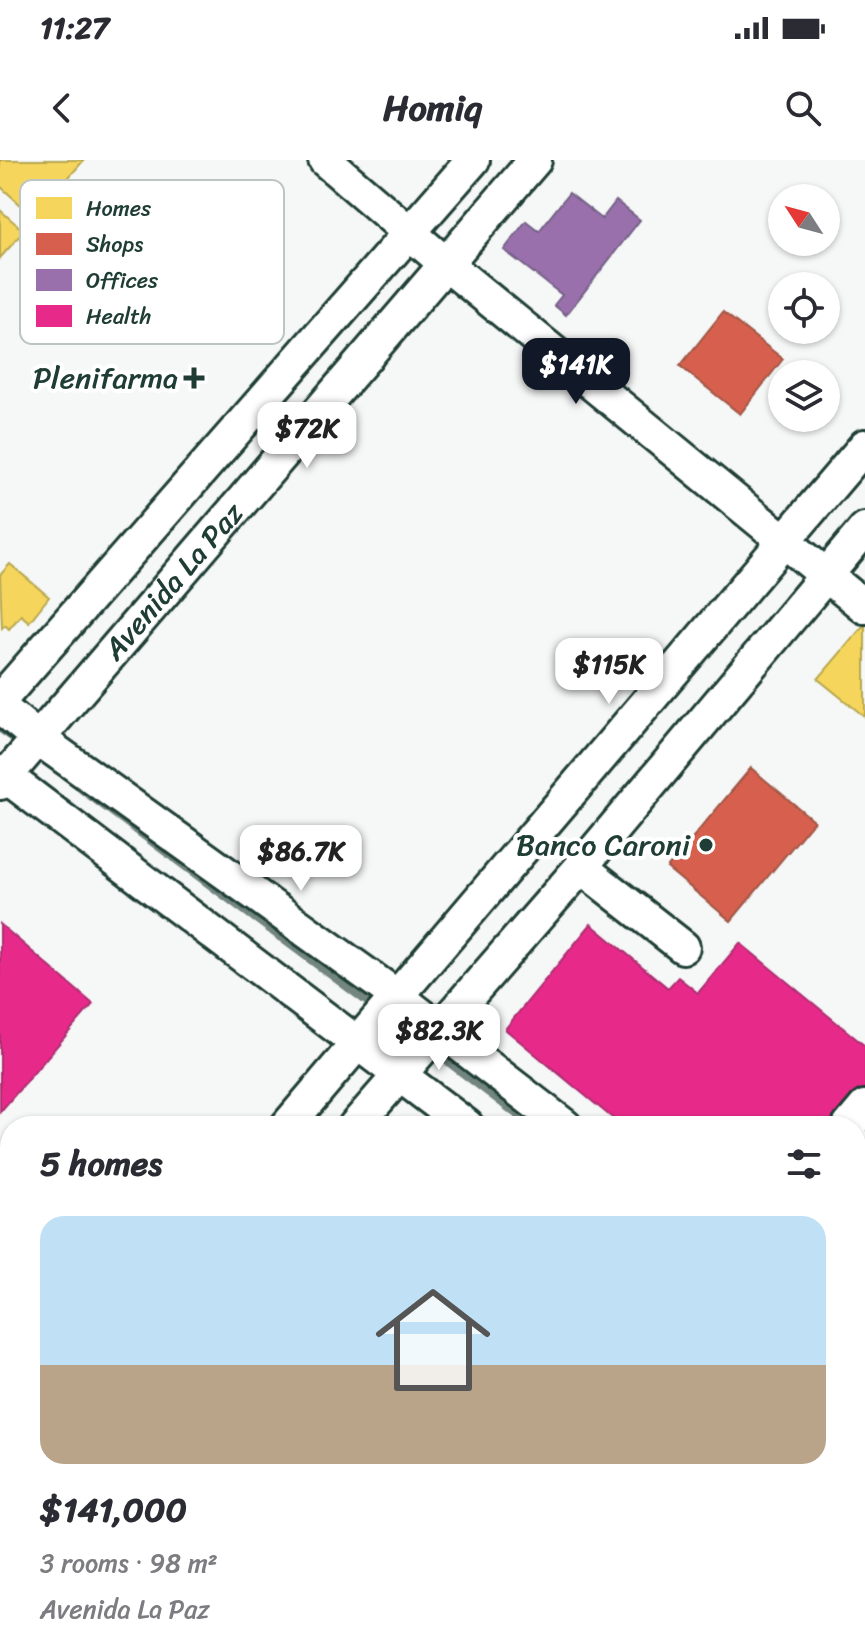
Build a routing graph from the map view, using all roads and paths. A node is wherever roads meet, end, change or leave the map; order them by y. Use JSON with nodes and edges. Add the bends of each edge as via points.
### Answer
{"nodes":[{"id":1,"x":325,"y":160,"type":"edge"},
{"id":2,"x":473,"y":160,"type":"edge"},
{"id":3,"x":535,"y":160,"type":"edge"},
{"id":4,"x":411,"y":233,"type":"junction"},
{"id":5,"x":447,"y":265,"type":"junction"},
{"id":6,"x":865,"y":446,"type":"edge"},
{"id":7,"x":865,"y":529,"type":"edge"},
{"id":8,"x":785,"y":542,"type":"junction"},
{"id":9,"x":827,"y":575,"type":"junction"},
{"id":10,"x":865,"y":607,"type":"edge"},
{"id":11,"x":0,"y":700,"type":"edge"},
{"id":12,"x":0,"y":707,"type":"edge"},
{"id":13,"x":18,"y":761,"type":"edge"},
{"id":14,"x":581,"y":867,"type":"junction"},
{"id":15,"x":683,"y":947,"type":"dead end"},
{"id":16,"x":395,"y":999,"type":"junction"},
{"id":17,"x":437,"y":1032,"type":"junction"},
{"id":18,"x":360,"y":1041,"type":"junction"},
{"id":19,"x":400,"y":1073,"type":"junction"},
{"id":20,"x":296,"y":1116,"type":"edge"},
{"id":21,"x":363,"y":1116,"type":"edge"},
{"id":22,"x":454,"y":1116,"type":"edge"},
{"id":23,"x":551,"y":1116,"type":"edge"}],
"edges":[{"from":1,"to":4,"type":"street"},
{"from":2,"to":4,"type":"street","name":"Avenida La Paz"},
{"from":3,"to":5,"type":"street","name":"Avenida La Paz"},
{"from":4,"to":5,"type":"street"},
{"from":4,"to":11,"type":"street","name":"Avenida La Paz"},
{"from":5,"to":8,"type":"street"},
{"from":5,"to":13,"type":"street","name":"Avenida La Paz"},
{"from":6,"to":8,"type":"street"},
{"from":7,"to":9,"type":"street"},
{"from":8,"to":9,"type":"street"},
{"from":8,"to":16,"type":"street"},
{"from":9,"to":10,"type":"street"},
{"from":9,"to":14,"type":"street"},
{"from":12,"to":13,"type":"street"},
{"from":13,"to":16,"type":"street"},
{"from":13,"to":18,"type":"street"},
{"from":14,"to":15,"type":"street"},
{"from":14,"to":17,"type":"street"},
{"from":16,"to":17,"type":"street"},
{"from":16,"to":18,"type":"street"},
{"from":17,"to":19,"type":"street"},
{"from":17,"to":23,"type":"street"},
{"from":18,"to":19,"type":"street"},
{"from":18,"to":20,"type":"street"},
{"from":19,"to":21,"type":"street"},
{"from":19,"to":22,"type":"street"}]}
